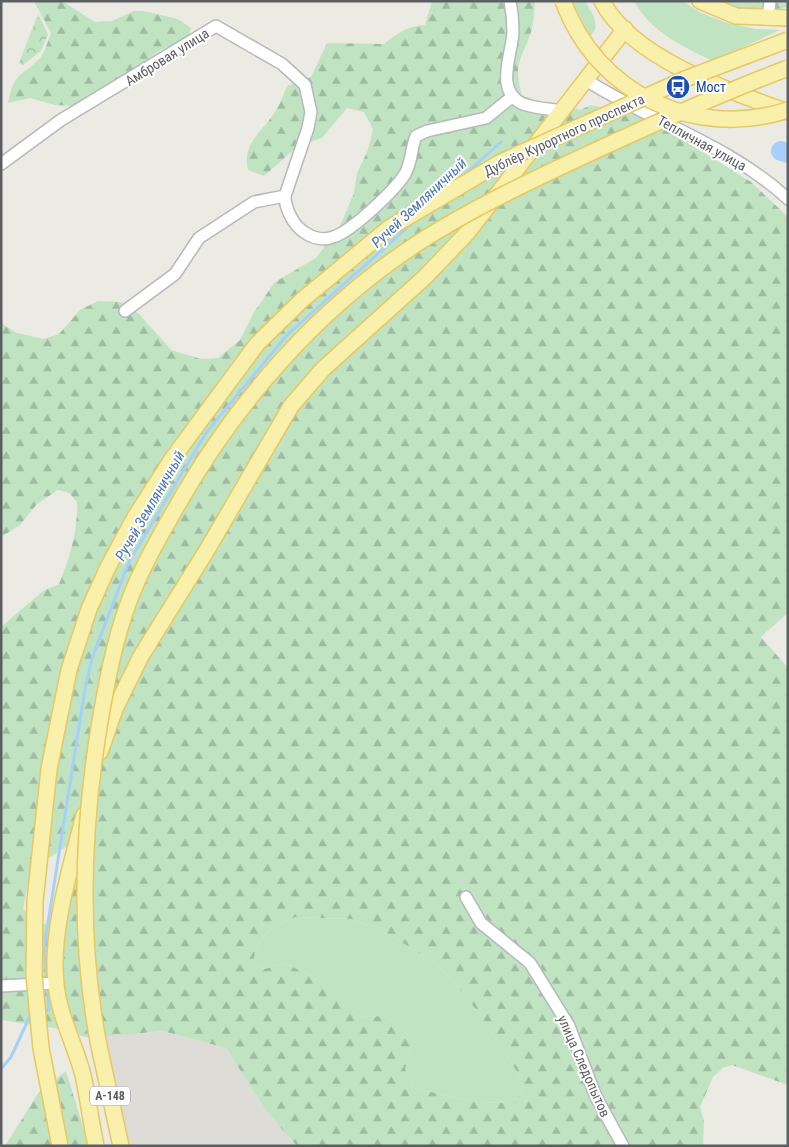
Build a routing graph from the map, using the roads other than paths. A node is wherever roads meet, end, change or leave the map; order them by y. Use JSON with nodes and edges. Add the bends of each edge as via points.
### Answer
{"nodes":[{"id":1,"x":510,"y":1,"type":"edge"},
{"id":2,"x":564,"y":1,"type":"edge"},
{"id":3,"x":602,"y":1,"type":"edge"},
{"id":4,"x":614,"y":1,"type":"edge"},
{"id":5,"x":700,"y":1,"type":"edge"},
{"id":6,"x":770,"y":1,"type":"edge"},
{"id":7,"x":788,"y":18,"type":"edge"},
{"id":8,"x":768,"y":19,"type":"junction"},
{"id":9,"x":625,"y":29,"type":"junction"},
{"id":10,"x":788,"y":40,"type":"edge"},
{"id":11,"x":788,"y":68,"type":"edge"},
{"id":12,"x":586,"y":80,"type":"junction"},
{"id":13,"x":513,"y":96,"type":"junction"},
{"id":14,"x":562,"y":111,"type":"junction"},
{"id":15,"x":788,"y":111,"type":"edge"},
{"id":16,"x":1,"y":164,"type":"edge"},
{"id":17,"x":285,"y":196,"type":"junction"},
{"id":18,"x":788,"y":199,"type":"edge"},
{"id":19,"x":125,"y":312,"type":"dead end"},
{"id":20,"x":466,"y":897,"type":"dead end"},
{"id":21,"x":56,"y":983,"type":"junction"},
{"id":22,"x":1,"y":986,"type":"edge"},
{"id":23,"x":60,"y":1146,"type":"edge"},
{"id":24,"x":96,"y":1146,"type":"edge"},
{"id":25,"x":121,"y":1146,"type":"edge"},
{"id":26,"x":623,"y":1146,"type":"edge"}],
"edges":[{"from":1,"to":13,"type":"street","via":[[513,32],[506,78]]},
{"from":2,"to":15,"type":"main road","bridge":true,"via":[[581,39],[596,59],[617,78],[652,101],[677,112],[702,117],[756,118]]},
{"from":3,"to":9,"type":"main road"},
{"from":4,"to":9,"type":"main road"},
{"from":5,"to":8,"type":"main road","via":[[736,16]]},
{"from":6,"to":8,"type":"street"},
{"from":7,"to":8,"type":"main road"},
{"from":9,"to":12,"type":"main road"},
{"from":9,"to":15,"type":"main road","via":[[646,48],[707,82]]},
{"from":10,"to":23,"type":"main road","name":"Дублёр Курортного проспекта","bridge":true,"via":[[686,79],[501,162],[389,228],[302,300],[257,344],[172,459],[130,526],[89,609],[69,670],[49,769],[35,901],[34,976],[41,1048]]},
{"from":11,"to":25,"type":"main road","name":"Дублёр Курортного проспекта","number":"А-148","bridge":true,"via":[[716,96],[517,187],[421,241],[319,321],[277,365],[214,443],[139,575],[115,648],[104,695],[92,779],[84,894],[86,960],[99,1046]]},
{"from":12,"to":14,"type":"main road"},
{"from":12,"to":18,"type":"street","name":"Тепличная улица","via":[[611,96],[712,146]]},
{"from":13,"to":14,"type":"street","via":[[525,104]]},
{"from":13,"to":17,"type":"street","via":[[486,118],[416,136],[410,164],[399,182],[377,205],[335,237],[321,239],[304,232],[291,217]]},
{"from":14,"to":21,"type":"main road","via":[[468,232],[425,277],[323,369],[291,406],[141,656],[115,709],[92,781],[60,925],[55,955]]},
{"from":16,"to":17,"type":"street","name":"Амбровая улица","via":[[62,120],[216,26],[282,64],[305,85],[311,112]]},
{"from":17,"to":19,"type":"street","via":[[254,202],[199,238],[175,274]]},
{"from":20,"to":26,"type":"street","name":"улица Следопытов","via":[[480,923],[530,963],[569,1026],[596,1097]]},
{"from":21,"to":22,"type":"street"},
{"from":21,"to":24,"type":"main road","via":[[59,1006],[82,1074]]}]}
